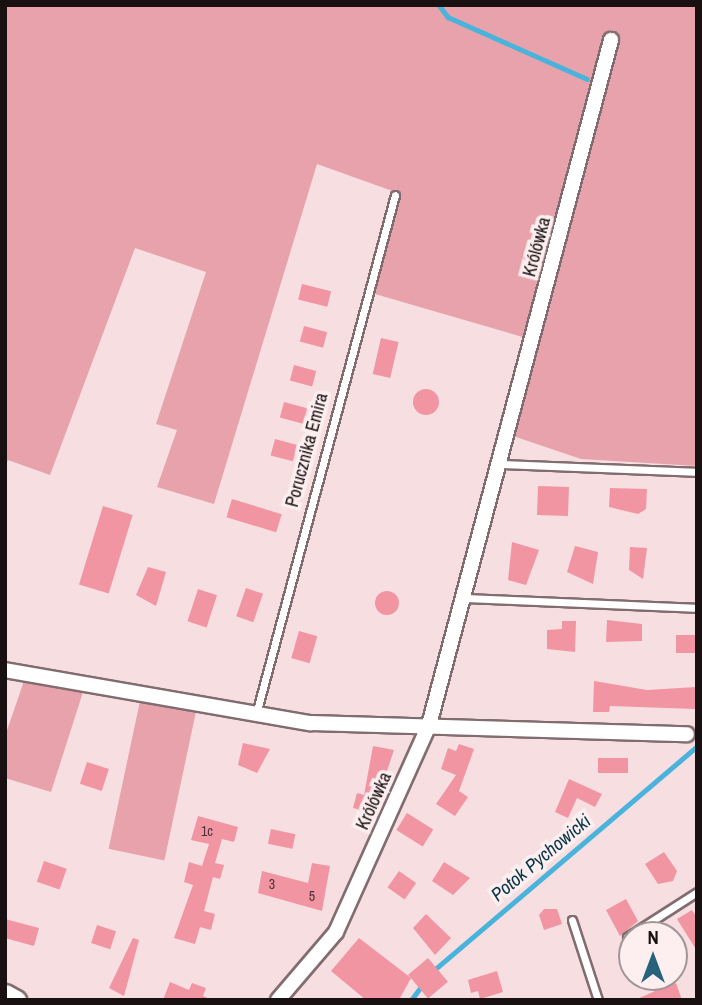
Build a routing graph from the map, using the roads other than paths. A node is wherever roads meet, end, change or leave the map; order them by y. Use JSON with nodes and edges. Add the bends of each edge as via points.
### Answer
{"nodes":[{"id":1,"x":611,"y":40,"type":"dead end"},
{"id":2,"x":395,"y":195,"type":"dead end"},
{"id":3,"x":499,"y":464,"type":"junction"},
{"id":4,"x":697,"y":472,"type":"edge"},
{"id":5,"x":462,"y":598,"type":"junction"},
{"id":6,"x":697,"y":608,"type":"edge"},
{"id":7,"x":5,"y":670,"type":"edge"},
{"id":8,"x":256,"y":715,"type":"junction"},
{"id":9,"x":429,"y":725,"type":"junction"},
{"id":10,"x":687,"y":734,"type":"dead end"},
{"id":11,"x":697,"y":892,"type":"edge"},
{"id":12,"x":572,"y":920,"type":"dead end"},
{"id":13,"x":652,"y":921,"type":"edge"},
{"id":14,"x":5,"y":994,"type":"edge"},
{"id":15,"x":16,"y":1000,"type":"edge"},
{"id":16,"x":278,"y":1000,"type":"edge"},
{"id":17,"x":598,"y":1000,"type":"edge"}],
"edges":[{"from":1,"to":3,"type":"street","name":"Królówka"},
{"from":2,"to":8,"type":"lane","name":"Porucznika Emira"},
{"from":3,"to":4,"type":"lane"},
{"from":3,"to":5,"type":"street","name":"Królówka"},
{"from":5,"to":6,"type":"lane"},
{"from":5,"to":9,"type":"street","name":"Królówka"},
{"from":7,"to":8,"type":"street"},
{"from":8,"to":9,"type":"street","via":[[310,723]]},
{"from":9,"to":10,"type":"street"},
{"from":9,"to":16,"type":"street","name":"Królówka","via":[[336,932]]},
{"from":11,"to":13,"type":"lane"},
{"from":12,"to":17,"type":"lane"},
{"from":14,"to":15,"type":"street"}]}
